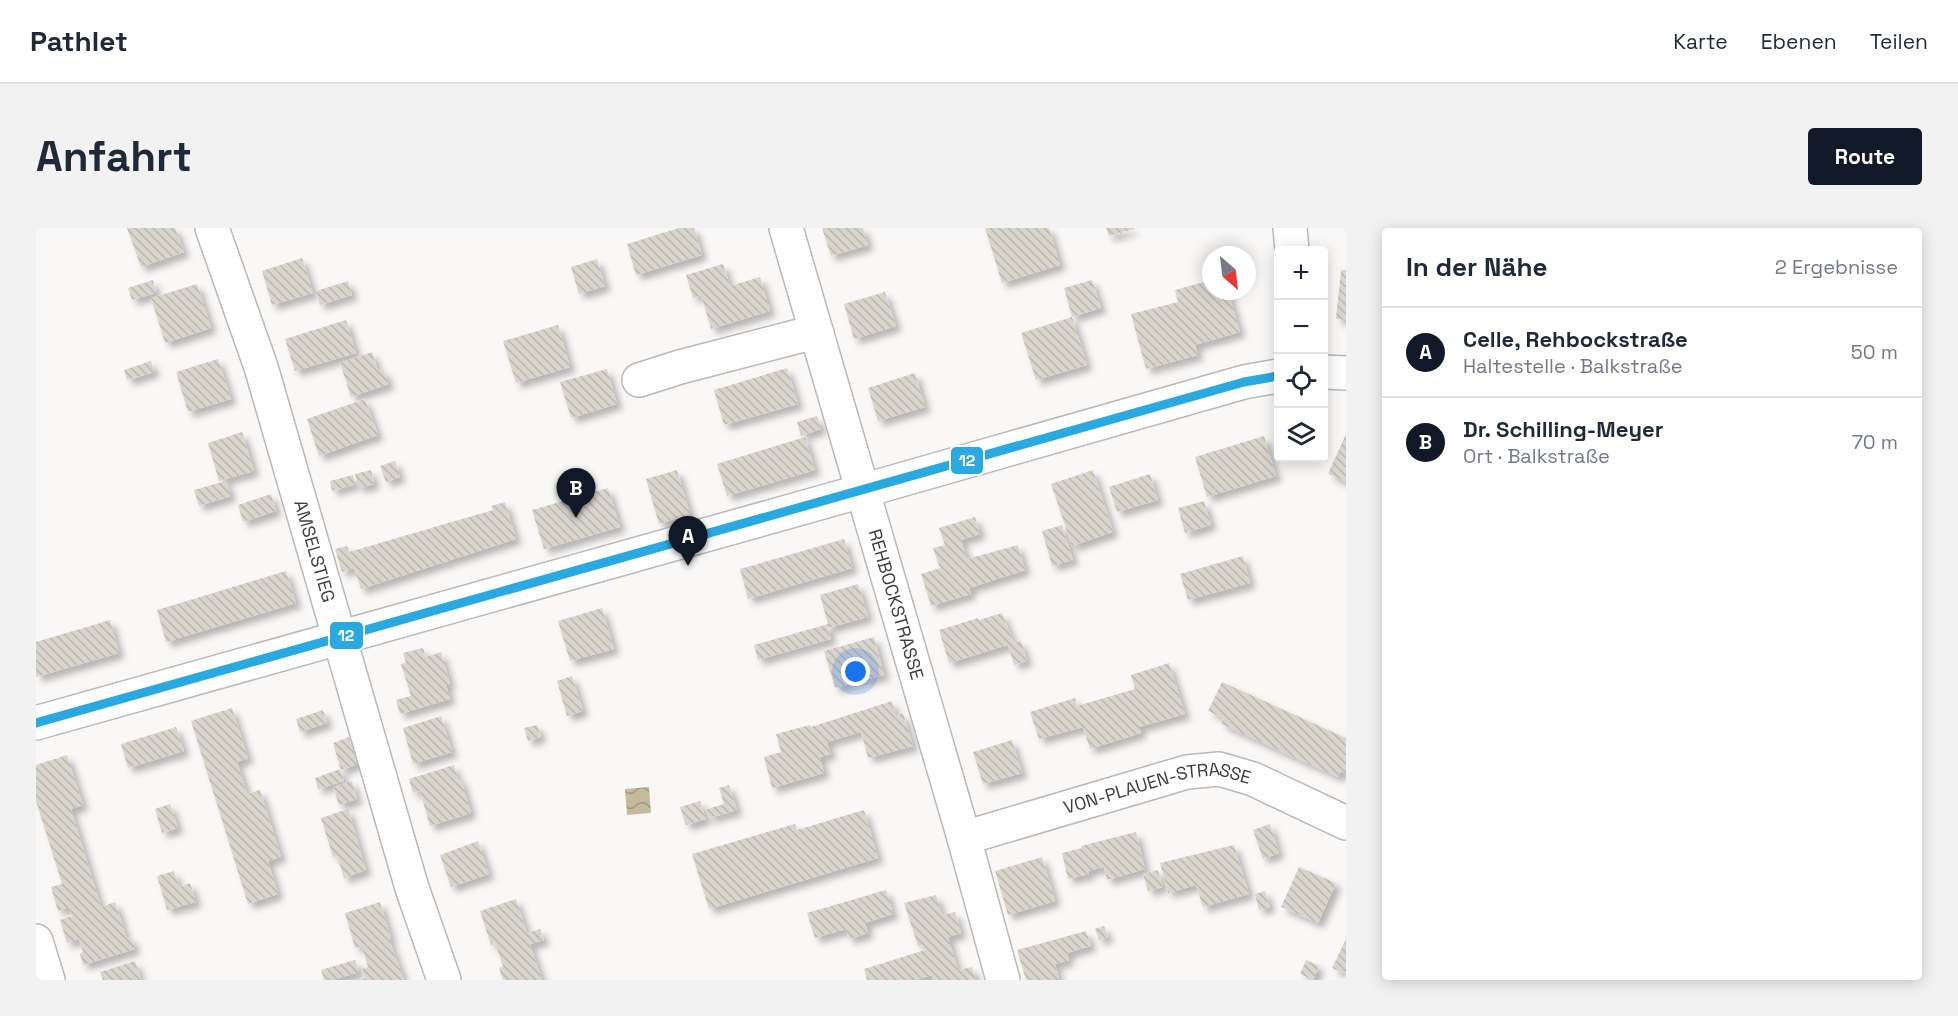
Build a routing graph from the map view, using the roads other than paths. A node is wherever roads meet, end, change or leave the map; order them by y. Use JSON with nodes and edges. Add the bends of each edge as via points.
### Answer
{"nodes":[{"id":1,"x":212,"y":228,"type":"edge"},
{"id":2,"x":786,"y":228,"type":"edge"},
{"id":3,"x":1290,"y":228,"type":"edge"},
{"id":4,"x":1292,"y":246,"type":"edge"},
{"id":5,"x":817,"y":333,"type":"junction"},
{"id":6,"x":1328,"y":372,"type":"edge"},
{"id":7,"x":1346,"y":373,"type":"edge"},
{"id":8,"x":1274,"y":377,"type":"edge"},
{"id":9,"x":639,"y":380,"type":"dead end"},
{"id":10,"x":862,"y":491,"type":"junction"},
{"id":11,"x":340,"y":638,"type":"junction"},
{"id":12,"x":36,"y":723,"type":"edge"},
{"id":13,"x":1346,"y":822,"type":"edge"},
{"id":14,"x":964,"y":838,"type":"junction"},
{"id":15,"x":36,"y":941,"type":"edge"},
{"id":16,"x":48,"y":980,"type":"edge"},
{"id":17,"x":444,"y":980,"type":"edge"},
{"id":18,"x":1003,"y":980,"type":"edge"}],
"edges":[{"from":1,"to":11,"type":"street","name":"AMSELSTIEG","via":[[261,367]]},
{"from":2,"to":5,"type":"street","name":"REHBOCKSTRASSE"},
{"from":3,"to":4,"type":"street"},
{"from":5,"to":9,"type":"street"},
{"from":5,"to":10,"type":"street","name":"REHBOCKSTRASSE"},
{"from":6,"to":7,"type":"street"},
{"from":8,"to":10,"type":"street"},
{"from":10,"to":11,"type":"street"},
{"from":10,"to":14,"type":"street","name":"REHBOCKSTRASSE"},
{"from":11,"to":12,"type":"street"},
{"from":11,"to":17,"type":"street","name":"AMSELSTIEG","via":[[412,888]]},
{"from":13,"to":14,"type":"street","name":"VON-PLAUEN-STRASSE","via":[[1253,779],[1219,769],[1187,772]]},
{"from":14,"to":18,"type":"street","name":"REHBOCKSTRASSE"},
{"from":15,"to":16,"type":"street"}]}
